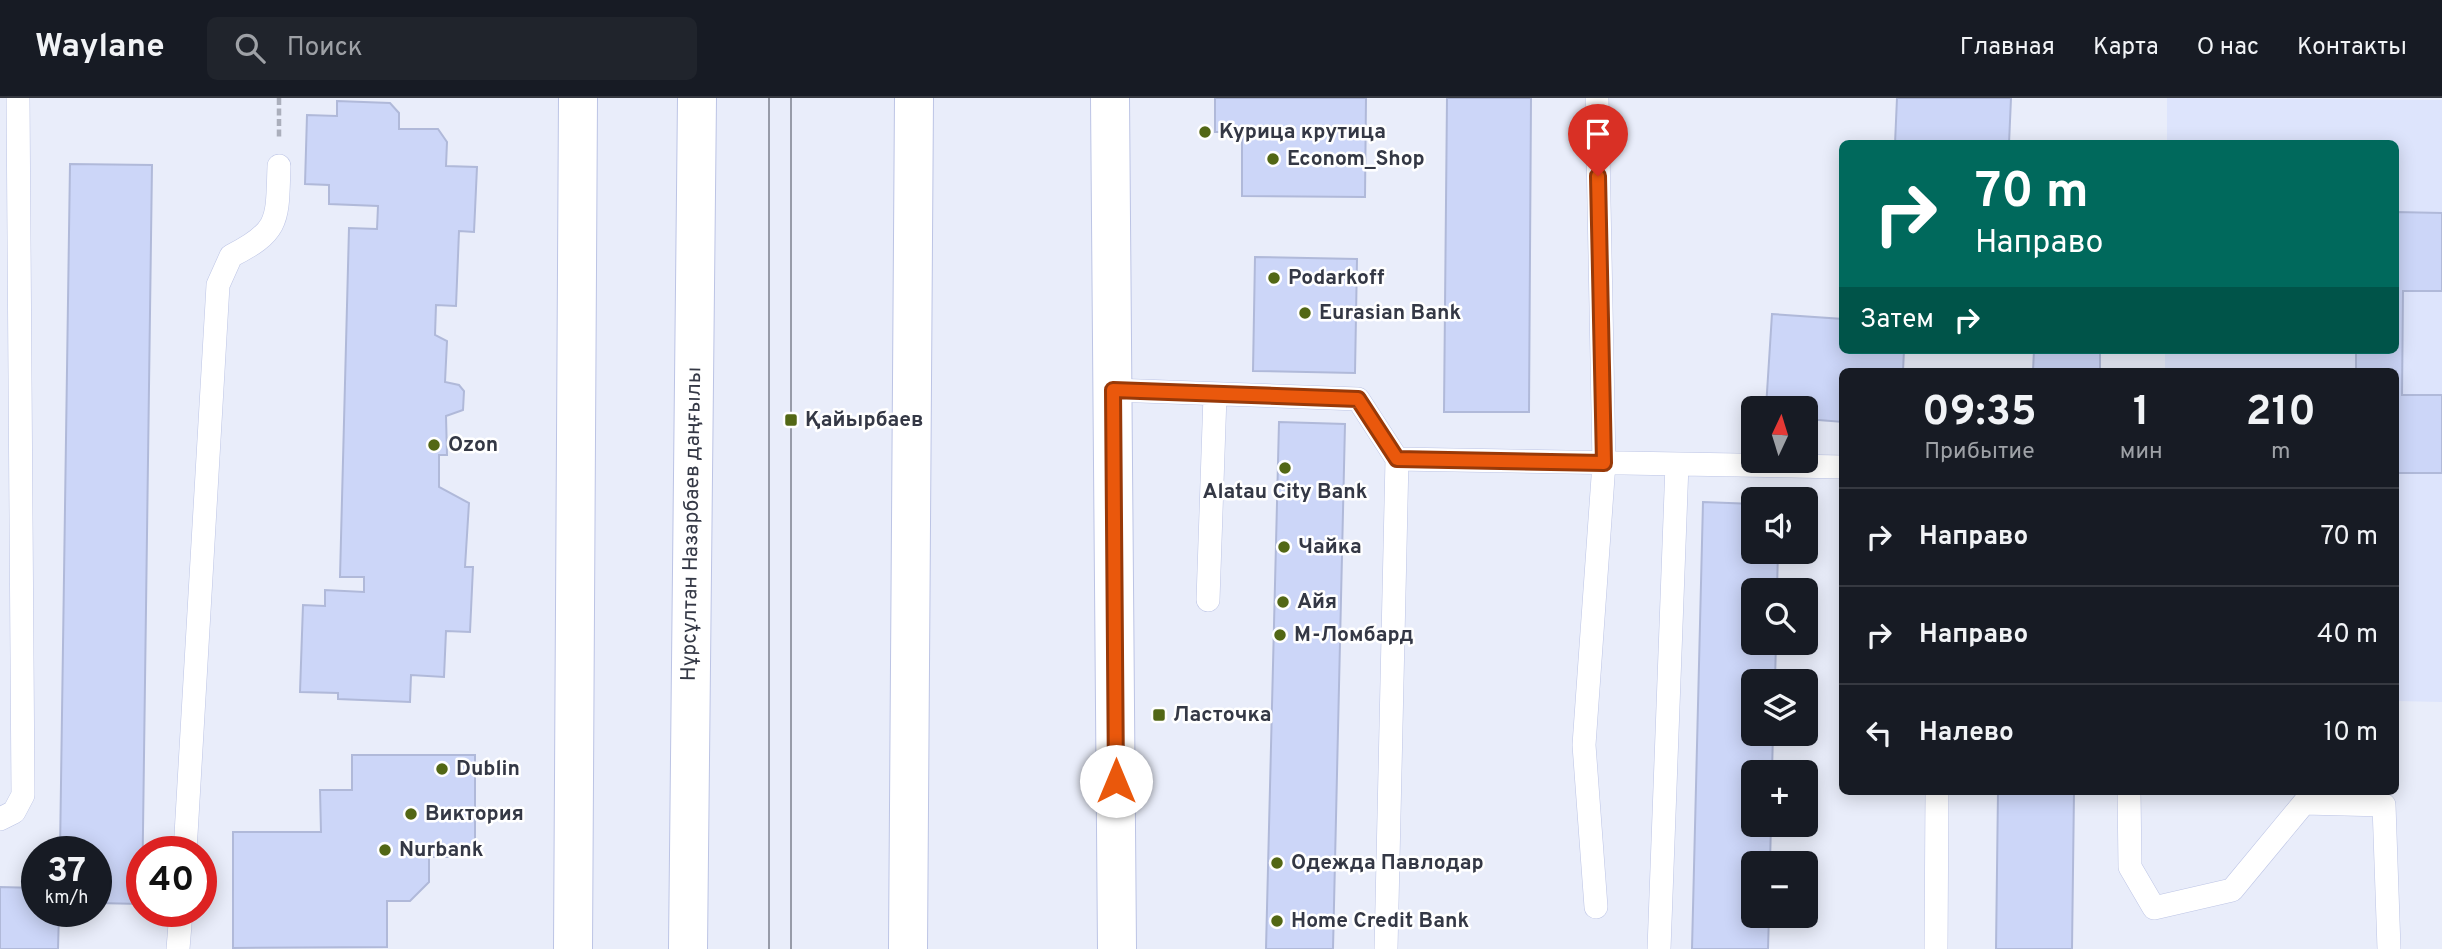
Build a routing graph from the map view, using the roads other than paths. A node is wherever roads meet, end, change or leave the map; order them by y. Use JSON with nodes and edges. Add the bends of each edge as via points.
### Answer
{"nodes":[{"id":1,"x":18,"y":98,"type":"edge"},
{"id":2,"x":578,"y":98,"type":"edge"},
{"id":3,"x":697,"y":98,"type":"edge"},
{"id":4,"x":914,"y":98,"type":"edge"},
{"id":5,"x":1110,"y":98,"type":"edge"},
{"id":6,"x":1597,"y":98,"type":"edge"},
{"id":7,"x":279,"y":166,"type":"dead end"},
{"id":8,"x":1113,"y":390,"type":"junction"},
{"id":9,"x":1215,"y":395,"type":"junction"},
{"id":10,"x":1397,"y":459,"type":"junction"},
{"id":11,"x":1604,"y":463,"type":"junction"},
{"id":12,"x":1677,"y":464,"type":"junction"},
{"id":13,"x":1839,"y":467,"type":"edge"},
{"id":14,"x":1208,"y":600,"type":"dead end"},
{"id":15,"x":1937,"y":795,"type":"edge"},
{"id":16,"x":2129,"y":795,"type":"edge"},
{"id":17,"x":0,"y":819,"type":"edge"},
{"id":18,"x":185,"y":836,"type":"edge"},
{"id":19,"x":1596,"y":907,"type":"dead end"},
{"id":20,"x":180,"y":927,"type":"edge"},
{"id":21,"x":178,"y":949,"type":"edge"},
{"id":22,"x":573,"y":949,"type":"edge"},
{"id":23,"x":688,"y":949,"type":"edge"},
{"id":24,"x":908,"y":949,"type":"edge"},
{"id":25,"x":1117,"y":949,"type":"edge"},
{"id":26,"x":1386,"y":949,"type":"edge"},
{"id":27,"x":1659,"y":949,"type":"edge"},
{"id":28,"x":1936,"y":949,"type":"edge"},
{"id":29,"x":2389,"y":949,"type":"edge"}],
"edges":[{"from":1,"to":17,"type":"lane","via":[[23,795],[13,812]]},
{"from":2,"to":22,"type":"street"},
{"from":3,"to":23,"type":"street","name":"Нұрсұлтан Назарбаев даңғылы"},
{"from":4,"to":24,"type":"street"},
{"from":5,"to":8,"type":"street"},
{"from":6,"to":11,"type":"lane"},
{"from":7,"to":18,"type":"lane","via":[[278,216],[260,241],[231,256],[218,285]]},
{"from":8,"to":9,"type":"lane"},
{"from":8,"to":25,"type":"street"},
{"from":9,"to":10,"type":"lane","via":[[1358,399]]},
{"from":9,"to":14,"type":"lane"},
{"from":10,"to":11,"type":"lane"},
{"from":10,"to":26,"type":"lane"},
{"from":11,"to":12,"type":"lane"},
{"from":11,"to":19,"type":"lane","via":[[1584,745]]},
{"from":12,"to":13,"type":"lane"},
{"from":12,"to":27,"type":"lane"},
{"from":15,"to":28,"type":"lane"},
{"from":16,"to":29,"type":"lane","via":[[2130,867],[2154,908],[2232,890],[2304,803],[2384,805]]},
{"from":20,"to":21,"type":"lane"}]}
